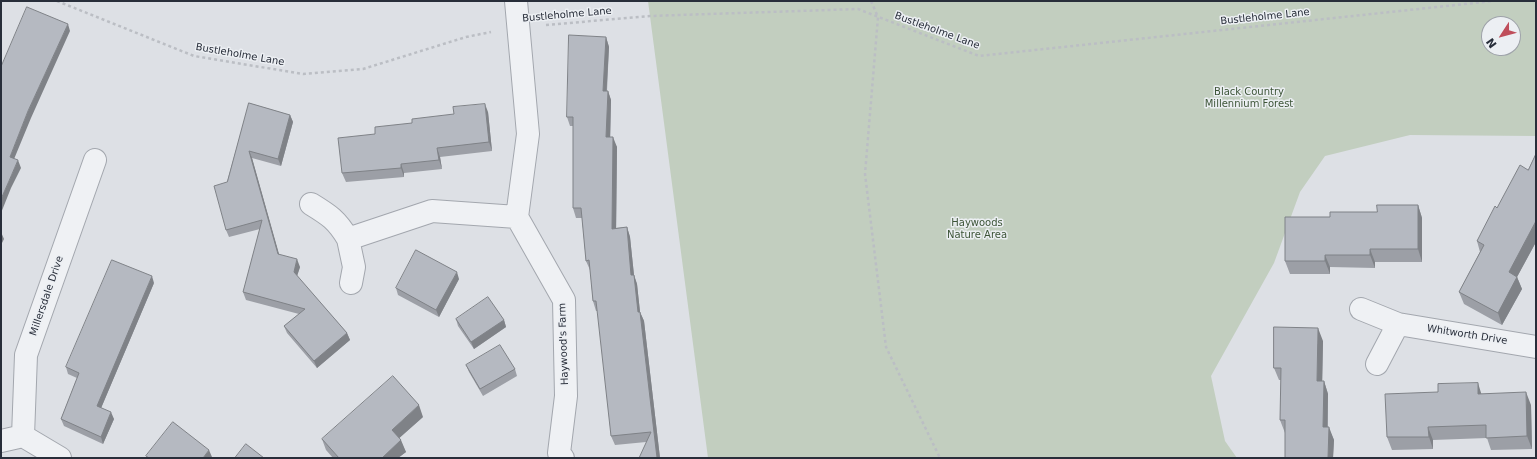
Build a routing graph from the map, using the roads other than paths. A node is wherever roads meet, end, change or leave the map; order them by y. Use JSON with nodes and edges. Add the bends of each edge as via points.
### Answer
{"nodes":[{"id":1,"x":516,"y":1,"type":"edge"},
{"id":2,"x":95,"y":160,"type":"dead end"},
{"id":3,"x":310,"y":204,"type":"dead end"},
{"id":4,"x":517,"y":217,"type":"junction"},
{"id":5,"x":348,"y":239,"type":"junction"},
{"id":6,"x":351,"y":283,"type":"dead end"},
{"id":7,"x":1361,"y":308,"type":"dead end"},
{"id":8,"x":1398,"y":324,"type":"junction"},
{"id":9,"x":1536,"y":347,"type":"edge"},
{"id":10,"x":1377,"y":364,"type":"dead end"},
{"id":11,"x":23,"y":436,"type":"junction"},
{"id":12,"x":1,"y":441,"type":"edge"},
{"id":13,"x":60,"y":458,"type":"edge"},
{"id":14,"x":563,"y":458,"type":"edge"}],
"edges":[{"from":1,"to":4,"type":"street","via":[[528,134]]},
{"from":2,"to":11,"type":"street","name":"Millersdale Drive","via":[[26,355]]},
{"from":3,"to":5,"type":"street","via":[[340,225]]},
{"from":4,"to":5,"type":"street","via":[[432,211]]},
{"from":4,"to":14,"type":"street","name":"Haywood's Farm","via":[[564,300],[566,396],[559,453]]},
{"from":5,"to":6,"type":"street","via":[[354,267]]},
{"from":7,"to":8,"type":"street","name":"Whitworth Drive"},
{"from":8,"to":9,"type":"street","name":"Whitworth Drive"},
{"from":8,"to":10,"type":"street"},
{"from":11,"to":12,"type":"street"},
{"from":11,"to":13,"type":"street"}]}
